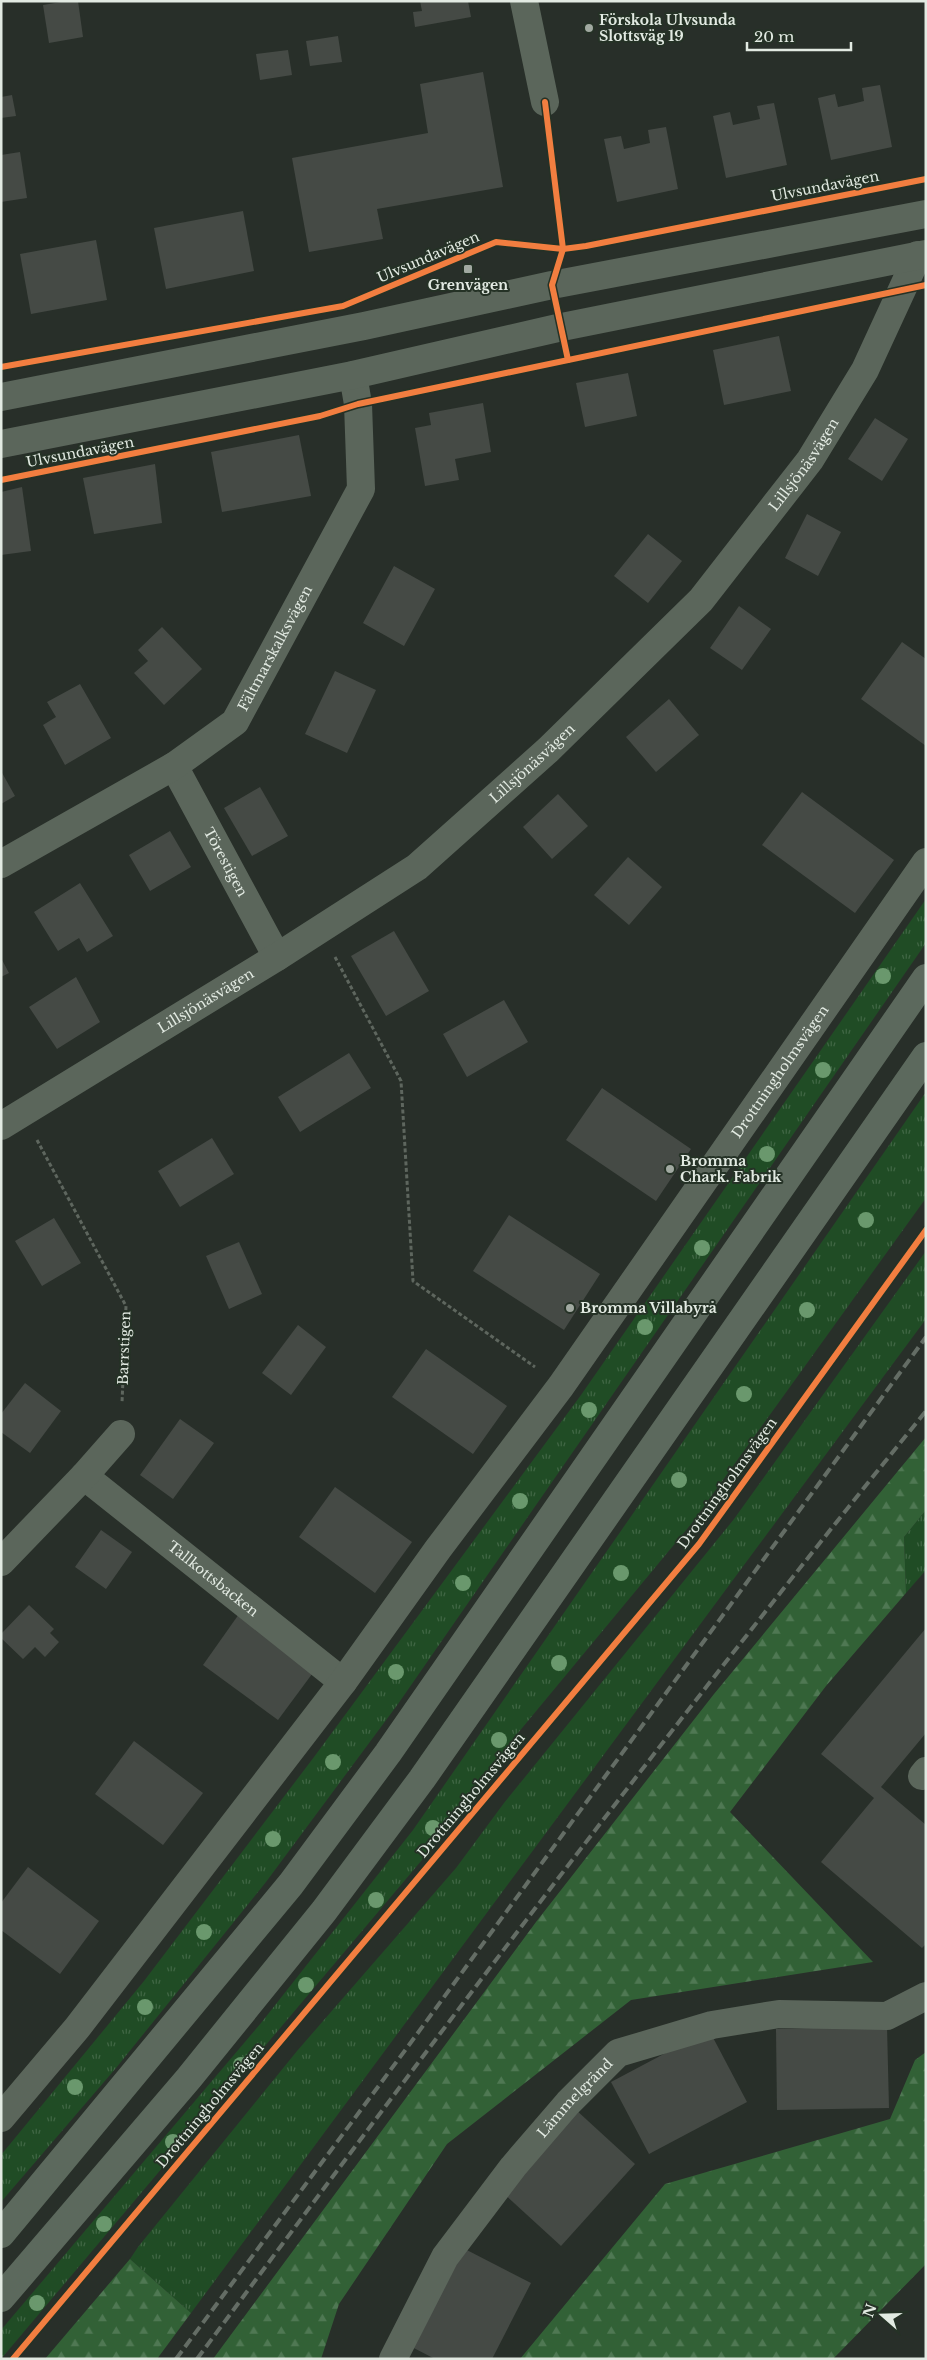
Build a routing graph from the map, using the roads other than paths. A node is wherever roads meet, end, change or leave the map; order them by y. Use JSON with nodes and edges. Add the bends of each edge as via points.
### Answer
{"nodes":[{"id":1,"x":524,"y":1,"type":"edge"},
{"id":2,"x":545,"y":102,"type":"dead end"},
{"id":3,"x":926,"y":214,"type":"edge"},
{"id":4,"x":922,"y":254,"type":"edge"},
{"id":5,"x":353,"y":375,"type":"junction"},
{"id":6,"x":1,"y":397,"type":"edge"},
{"id":7,"x":1,"y":444,"type":"edge"},
{"id":8,"x":174,"y":766,"type":"junction"},
{"id":9,"x":926,"y":862,"type":"edge"},
{"id":10,"x":1,"y":864,"type":"edge"},
{"id":11,"x":277,"y":957,"type":"junction"},
{"id":12,"x":926,"y":978,"type":"edge"},
{"id":13,"x":926,"y":1056,"type":"edge"},
{"id":14,"x":12,"y":1120,"type":"edge"},
{"id":15,"x":121,"y":1434,"type":"road end"},
{"id":16,"x":84,"y":1476,"type":"junction"},
{"id":17,"x":1,"y":1562,"type":"edge"},
{"id":18,"x":343,"y":1682,"type":"junction"},
{"id":19,"x":926,"y":1996,"type":"edge"},
{"id":20,"x":1,"y":2118,"type":"edge"},
{"id":21,"x":1,"y":2234,"type":"edge"},
{"id":22,"x":1,"y":2298,"type":"edge"},
{"id":23,"x":393,"y":2359,"type":"edge"}],
"edges":[{"from":1,"to":2,"type":"street"},
{"from":3,"to":6,"type":"street","via":[[552,285],[364,326]]},
{"from":4,"to":5,"type":"street","name":"Ulvsundavägen","via":[[562,327]]},
{"from":4,"to":11,"type":"street","name":"Lillsjönäsvägen","via":[[865,370],[810,460],[701,600],[548,750],[417,867]]},
{"from":5,"to":7,"type":"street","name":"Ulvsundavägen"},
{"from":5,"to":8,"type":"street","name":"Fältmarskalksvägen","via":[[358,404],[361,489],[235,722]]},
{"from":8,"to":10,"type":"street","name":"Fältmarskalksvägen"},
{"from":8,"to":11,"type":"street","name":"Törestigen"},
{"from":9,"to":18,"type":"street","name":"Drottningholmsvägen","via":[[561,1386]]},
{"from":11,"to":14,"type":"street","name":"Lillsjönäsvägen"},
{"from":12,"to":21,"type":"main road","via":[[388,1753],[291,1884]]},
{"from":13,"to":22,"type":"main road","via":[[422,1779],[324,1911],[195,2070]]},
{"from":15,"to":16,"type":"street"},
{"from":16,"to":17,"type":"street"},
{"from":16,"to":18,"type":"street","name":"Tallkottsbacken"},
{"from":18,"to":20,"type":"street","name":"Drottningholmsvägen","via":[[77,2028]]},
{"from":19,"to":23,"type":"street","name":"Lämmelgränd","via":[[887,2016],[779,2014],[712,2024],[618,2053],[568,2103],[513,2167],[446,2256]]}]}
